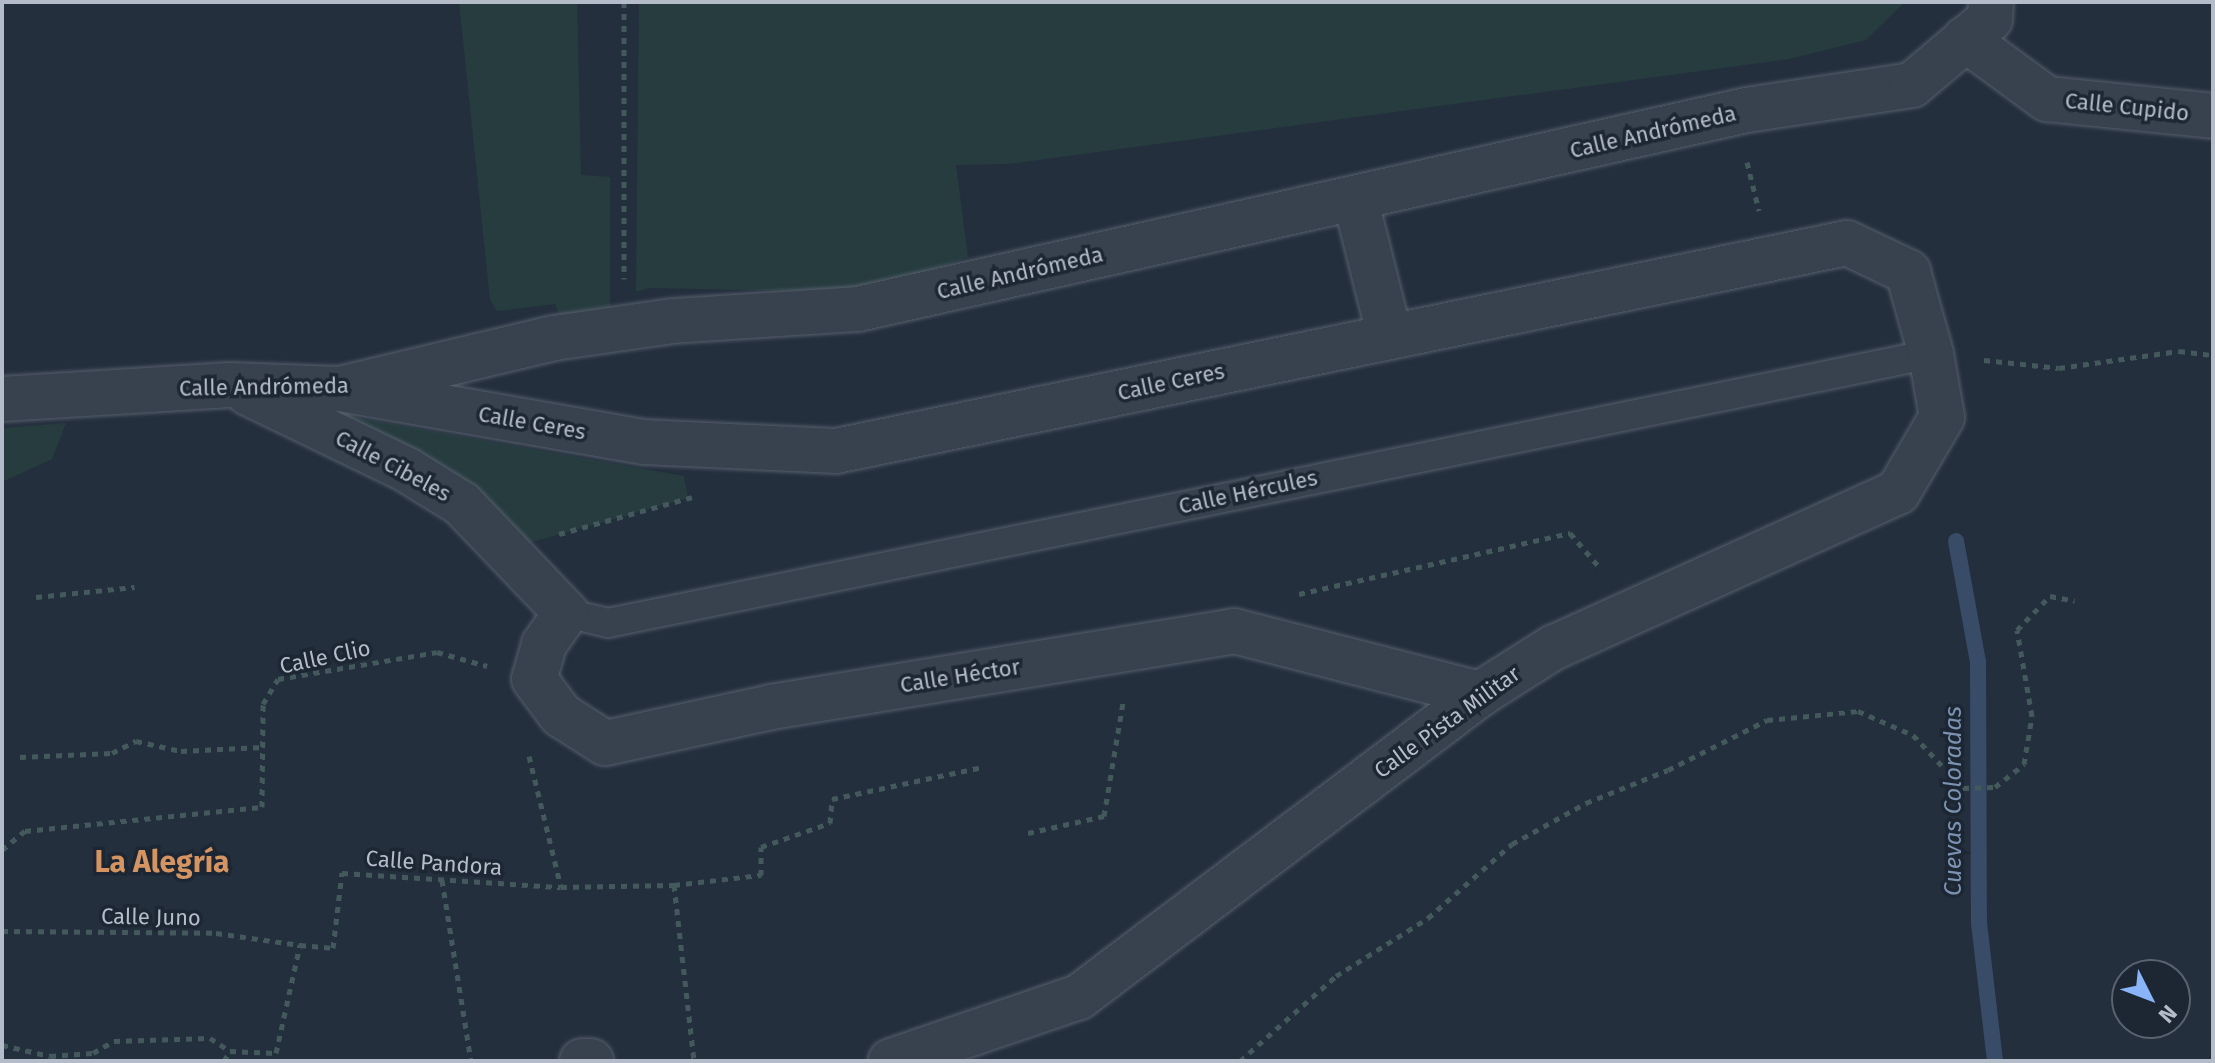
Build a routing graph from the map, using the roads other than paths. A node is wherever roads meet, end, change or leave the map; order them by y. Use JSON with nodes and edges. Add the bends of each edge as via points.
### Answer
{"nodes":[{"id":1,"x":1991,"y":2,"type":"edge"},
{"id":2,"x":1965,"y":39,"type":"junction"},
{"id":3,"x":2213,"y":116,"type":"edge"},
{"id":4,"x":1355,"y":198,"type":"junction"},
{"id":5,"x":1390,"y":337,"type":"junction"},
{"id":6,"x":1931,"y":354,"type":"junction"},
{"id":7,"x":230,"y":385,"type":"junction"},
{"id":8,"x":340,"y":389,"type":"junction"},
{"id":9,"x":2,"y":399,"type":"edge"},
{"id":10,"x":566,"y":613,"type":"junction"},
{"id":11,"x":1480,"y":694,"type":"junction"},
{"id":12,"x":582,"y":1061,"type":"edge"},
{"id":13,"x":591,"y":1061,"type":"edge"},
{"id":14,"x":891,"y":1061,"type":"edge"}],
"edges":[{"from":1,"to":2,"type":"street","name":"Calle Andrómeda","via":[[1990,19]]},
{"from":2,"to":3,"type":"street","name":"Calle Cupido","via":[[2047,99]]},
{"from":2,"to":4,"type":"street","name":"Calle Andrómeda","via":[[1912,85],[1734,114]]},
{"from":4,"to":5,"type":"street"},
{"from":4,"to":8,"type":"street","name":"Calle Andrómeda","via":[[858,309],[554,338]]},
{"from":5,"to":6,"type":"street","name":"Calle Ceres","via":[[1847,243],[1908,272]]},
{"from":5,"to":8,"type":"street","name":"Calle Ceres","via":[[836,451],[644,442]]},
{"from":6,"to":10,"type":"lane","name":"Calle Hércules","via":[[608,623]]},
{"from":6,"to":11,"type":"street","name":"Calle Pista Militar","via":[[1942,417],[1898,492],[1554,647]]},
{"from":7,"to":8,"type":"street","name":"Calle Andrómeda"},
{"from":7,"to":9,"type":"street","name":"Calle Andrómeda"},
{"from":7,"to":10,"type":"street","name":"Calle Cibeles","via":[[407,470],[462,504]]},
{"from":10,"to":11,"type":"street","name":"Calle Héctor","via":[[544,645],[534,679],[561,715],[605,743],[771,707],[1234,631]]},
{"from":11,"to":14,"type":"street","name":"Calle Pista Militar","via":[[1079,997]]},
{"from":12,"to":13,"type":"street"}]}
